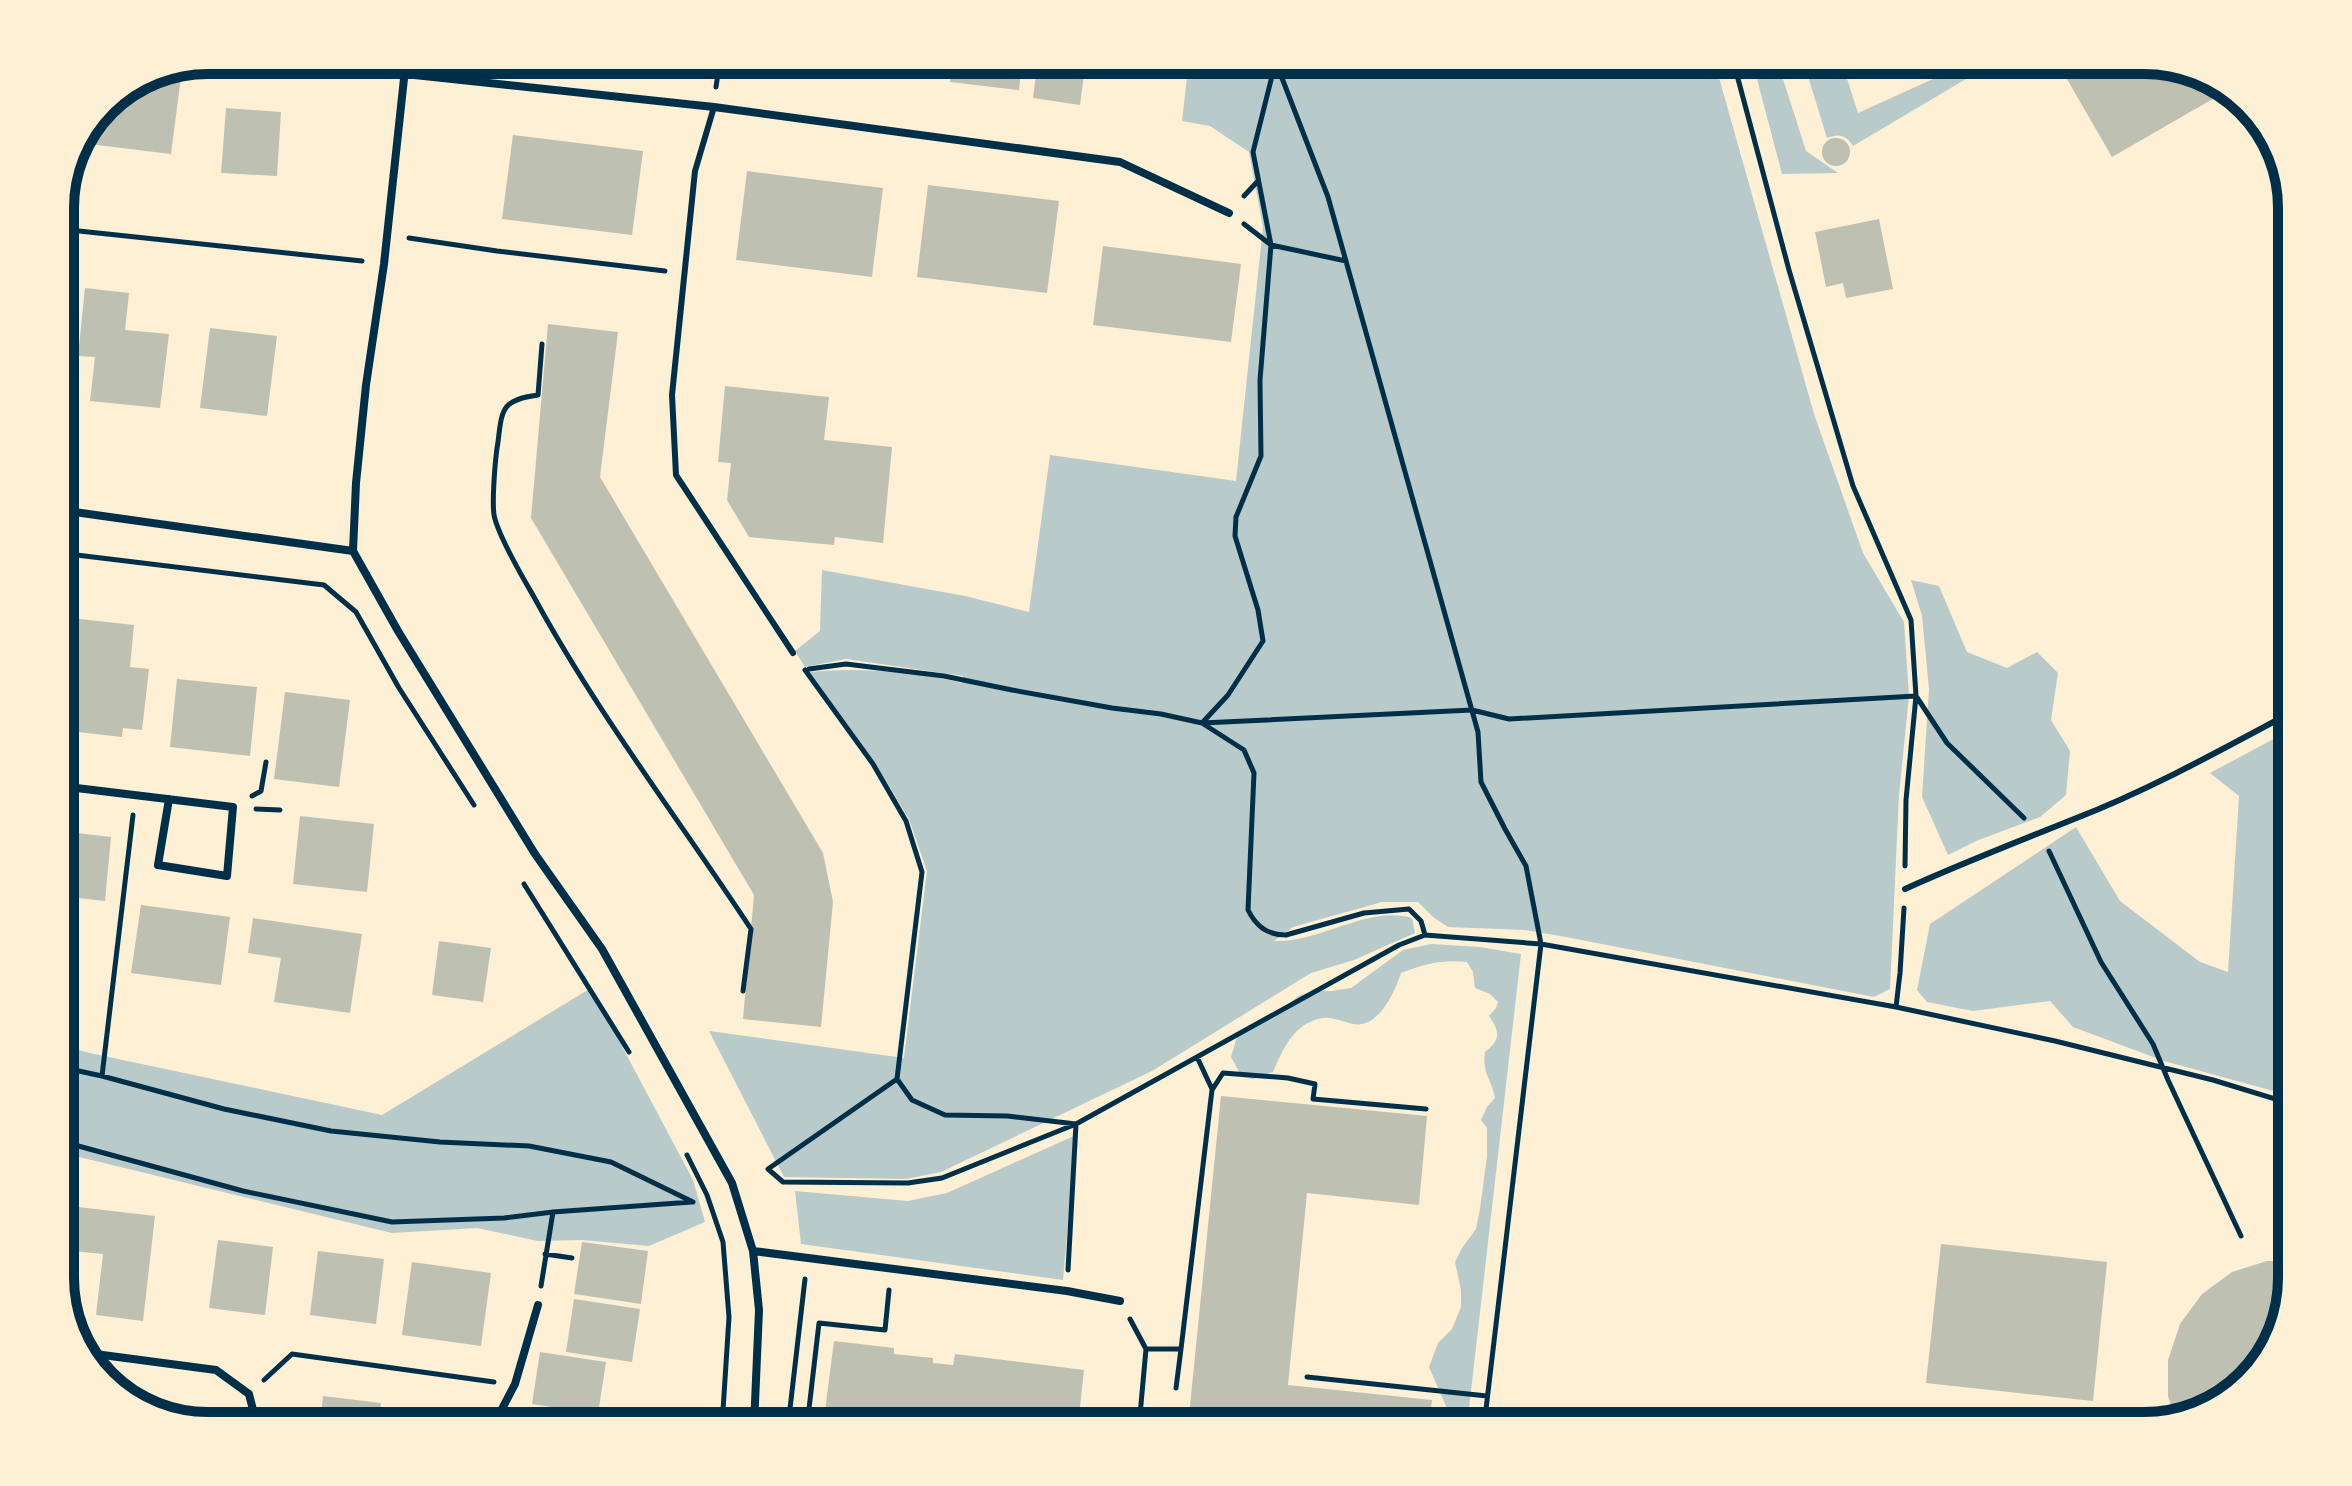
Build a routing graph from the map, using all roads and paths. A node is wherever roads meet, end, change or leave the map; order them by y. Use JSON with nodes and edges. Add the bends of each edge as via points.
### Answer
{"nodes":[{"id":1,"x":405,"y":74,"type":"joint"},
{"id":2,"x":1272,"y":74,"type":"edge"},
{"id":3,"x":1280,"y":74,"type":"edge"},
{"id":4,"x":1737,"y":74,"type":"edge"},
{"id":5,"x":714,"y":107,"type":"junction"},
{"id":6,"x":1229,"y":213,"type":"dead end"},
{"id":7,"x":74,"y":231,"type":"edge"},
{"id":8,"x":388,"y":235,"type":"junction"},
{"id":9,"x":1271,"y":245,"type":"junction"},
{"id":10,"x":1346,"y":261,"type":"junction"},
{"id":11,"x":384,"y":264,"type":"junction"},
{"id":12,"x":685,"y":273,"type":"junction"},
{"id":13,"x":542,"y":344,"type":"dead end"},
{"id":14,"x":74,"y":512,"type":"edge"},
{"id":15,"x":353,"y":551,"type":"junction"},
{"id":16,"x":74,"y":555,"type":"edge"},
{"id":17,"x":793,"y":653,"type":"joint"},
{"id":18,"x":804,"y":670,"type":"junction"},
{"id":19,"x":1916,"y":696,"type":"junction"},
{"id":20,"x":1472,"y":710,"type":"junction"},
{"id":21,"x":2278,"y":719,"type":"edge"},
{"id":22,"x":1202,"y":723,"type":"junction"},
{"id":23,"x":74,"y":788,"type":"edge"},
{"id":24,"x":136,"y":795,"type":"junction"},
{"id":25,"x":169,"y":799,"type":"junction"},
{"id":26,"x":476,"y":807,"type":"dead end"},
{"id":27,"x":2040,"y":831,"type":"junction"},
{"id":28,"x":517,"y":873,"type":"dead end"},
{"id":29,"x":1905,"y":889,"type":"junction"},
{"id":30,"x":1425,"y":935,"type":"junction"},
{"id":31,"x":1541,"y":944,"type":"junction"},
{"id":32,"x":743,"y":991,"type":"dead end"},
{"id":33,"x":1896,"y":1007,"type":"junction"},
{"id":34,"x":1197,"y":1057,"type":"junction"},
{"id":35,"x":637,"y":1064,"type":"dead end"},
{"id":36,"x":2162,"y":1066,"type":"junction"},
{"id":37,"x":74,"y":1070,"type":"edge"},
{"id":38,"x":102,"y":1076,"type":"junction"},
{"id":39,"x":897,"y":1079,"type":"junction"},
{"id":40,"x":1212,"y":1090,"type":"junction"},
{"id":41,"x":2278,"y":1100,"type":"edge"},
{"id":42,"x":1426,"y":1109,"type":"dead end"},
{"id":43,"x":1076,"y":1124,"type":"junction"},
{"id":44,"x":680,"y":1143,"type":"dead end"},
{"id":45,"x":74,"y":1145,"type":"edge"},
{"id":46,"x":553,"y":1212,"type":"junction"},
{"id":47,"x":2241,"y":1236,"type":"dead end"},
{"id":48,"x":753,"y":1251,"type":"junction"},
{"id":49,"x":545,"y":1254,"type":"junction"},
{"id":50,"x":572,"y":1258,"type":"dead end"},
{"id":51,"x":807,"y":1258,"type":"junction"},
{"id":52,"x":891,"y":1269,"type":"junction"},
{"id":53,"x":1067,"y":1291,"type":"junction"},
{"id":54,"x":1120,"y":1301,"type":"joint"},
{"id":55,"x":538,"y":1305,"type":"joint"},
{"id":56,"x":1146,"y":1349,"type":"junction"},
{"id":57,"x":1181,"y":1349,"type":"junction"},
{"id":58,"x":98,"y":1354,"type":"edge"},
{"id":59,"x":1307,"y":1377,"type":"dead end"},
{"id":60,"x":515,"y":1384,"type":"junction"},
{"id":61,"x":1176,"y":1388,"type":"dead end"},
{"id":62,"x":249,"y":1394,"type":"junction"},
{"id":63,"x":1487,"y":1396,"type":"junction"},
{"id":64,"x":254,"y":1412,"type":"edge"},
{"id":65,"x":500,"y":1412,"type":"edge"},
{"id":66,"x":723,"y":1412,"type":"edge"},
{"id":67,"x":755,"y":1412,"type":"edge"},
{"id":68,"x":790,"y":1412,"type":"edge"},
{"id":69,"x":809,"y":1412,"type":"edge"},
{"id":70,"x":1140,"y":1412,"type":"edge"},
{"id":71,"x":1485,"y":1412,"type":"edge"}],
"edges":[{"from":1,"to":5,"type":"street"},
{"from":1,"to":8,"type":"street"},
{"from":2,"to":9,"type":"path","via":[[1253,152]]},
{"from":3,"to":10,"type":"path","via":[[1328,197]]},
{"from":4,"to":19,"type":"path","via":[[1853,486],[1911,620]]},
{"from":5,"to":6,"type":"street","via":[[1120,162]]},
{"from":5,"to":12,"type":"lane","via":[[695,171]]},
{"from":7,"to":11,"type":"path"},
{"from":8,"to":11,"type":"street"},
{"from":8,"to":12,"type":"path"},
{"from":9,"to":10,"type":"path"},
{"from":9,"to":22,"type":"path","via":[[1260,380],[1261,456],[1236,517],[1235,536],[1263,641],[1228,695]]},
{"from":10,"to":20,"type":"path"},
{"from":11,"to":15,"type":"street","via":[[366,385]]},
{"from":12,"to":17,"type":"lane","via":[[672,395],[676,475]]},
{"from":13,"to":32,"type":"path","via":[[538,395],[515,398],[501,413],[494,516],[552,630],[599,707],[751,929]]},
{"from":14,"to":15,"type":"street"},
{"from":15,"to":48,"type":"street","via":[[535,854],[602,949],[732,1183]]},
{"from":16,"to":26,"type":"path","via":[[324,585],[356,612]]},
{"from":17,"to":18,"type":"path"},
{"from":18,"to":22,"type":"path","via":[[846,664],[944,676]]},
{"from":18,"to":39,"type":"path","via":[[873,764],[906,821],[922,872]]},
{"from":19,"to":20,"type":"path","via":[[1509,719]]},
{"from":19,"to":27,"type":"path","via":[[1947,743]]},
{"from":19,"to":29,"type":"path","via":[[1906,800]]},
{"from":20,"to":22,"type":"path"},
{"from":20,"to":31,"type":"path","via":[[1481,782],[1526,866]]},
{"from":21,"to":27,"type":"lane","via":[[2200,761]]},
{"from":22,"to":30,"type":"path","via":[[1244,750],[1254,773],[1248,910],[1255,924],[1274,935],[1286,935],[1364,913],[1409,909]]},
{"from":23,"to":24,"type":"street"},
{"from":24,"to":25,"type":"street"},
{"from":24,"to":38,"type":"path"},
{"from":25,"to":25,"type":"street","via":[[233,807],[227,876],[158,865]]},
{"from":27,"to":29,"type":"lane"},
{"from":27,"to":36,"type":"path","via":[[2101,962]]},
{"from":28,"to":35,"type":"path"},
{"from":29,"to":33,"type":"path"},
{"from":30,"to":31,"type":"path"},
{"from":30,"to":34,"type":"path"},
{"from":31,"to":33,"type":"path"},
{"from":31,"to":63,"type":"path"},
{"from":33,"to":36,"type":"path"},
{"from":34,"to":40,"type":"path"},
{"from":34,"to":43,"type":"path"},
{"from":36,"to":41,"type":"path"},
{"from":36,"to":47,"type":"path"},
{"from":37,"to":38,"type":"path"},
{"from":38,"to":46,"type":"path","via":[[331,1131],[529,1146],[611,1162],[693,1202]]},
{"from":39,"to":43,"type":"path","via":[[912,1100],[945,1115]]},
{"from":39,"to":43,"type":"path","via":[[768,1169],[783,1182],[908,1183],[942,1178]]},
{"from":40,"to":42,"type":"path","via":[[1223,1073],[1288,1078],[1315,1084],[1313,1099]]},
{"from":40,"to":57,"type":"path"},
{"from":43,"to":53,"type":"path"},
{"from":44,"to":66,"type":"path","via":[[707,1195],[723,1242],[729,1317]]},
{"from":45,"to":46,"type":"path","via":[[243,1191],[392,1222]]},
{"from":46,"to":49,"type":"path"},
{"from":48,"to":51,"type":"street"},
{"from":48,"to":67,"type":"street","via":[[759,1310]]},
{"from":49,"to":50,"type":"path"},
{"from":49,"to":55,"type":"path"},
{"from":51,"to":52,"type":"street"},
{"from":51,"to":68,"type":"path"},
{"from":52,"to":53,"type":"street"},
{"from":52,"to":69,"type":"path","via":[[885,1330],[819,1323]]},
{"from":53,"to":54,"type":"street"},
{"from":54,"to":56,"type":"path"},
{"from":55,"to":60,"type":"street"},
{"from":56,"to":57,"type":"path"},
{"from":56,"to":70,"type":"path"},
{"from":57,"to":61,"type":"path"},
{"from":58,"to":62,"type":"street","via":[[216,1370]]},
{"from":59,"to":63,"type":"path"},
{"from":60,"to":62,"type":"path","via":[[292,1354]]},
{"from":60,"to":65,"type":"street"},
{"from":62,"to":64,"type":"street"},
{"from":63,"to":71,"type":"path"}]}
